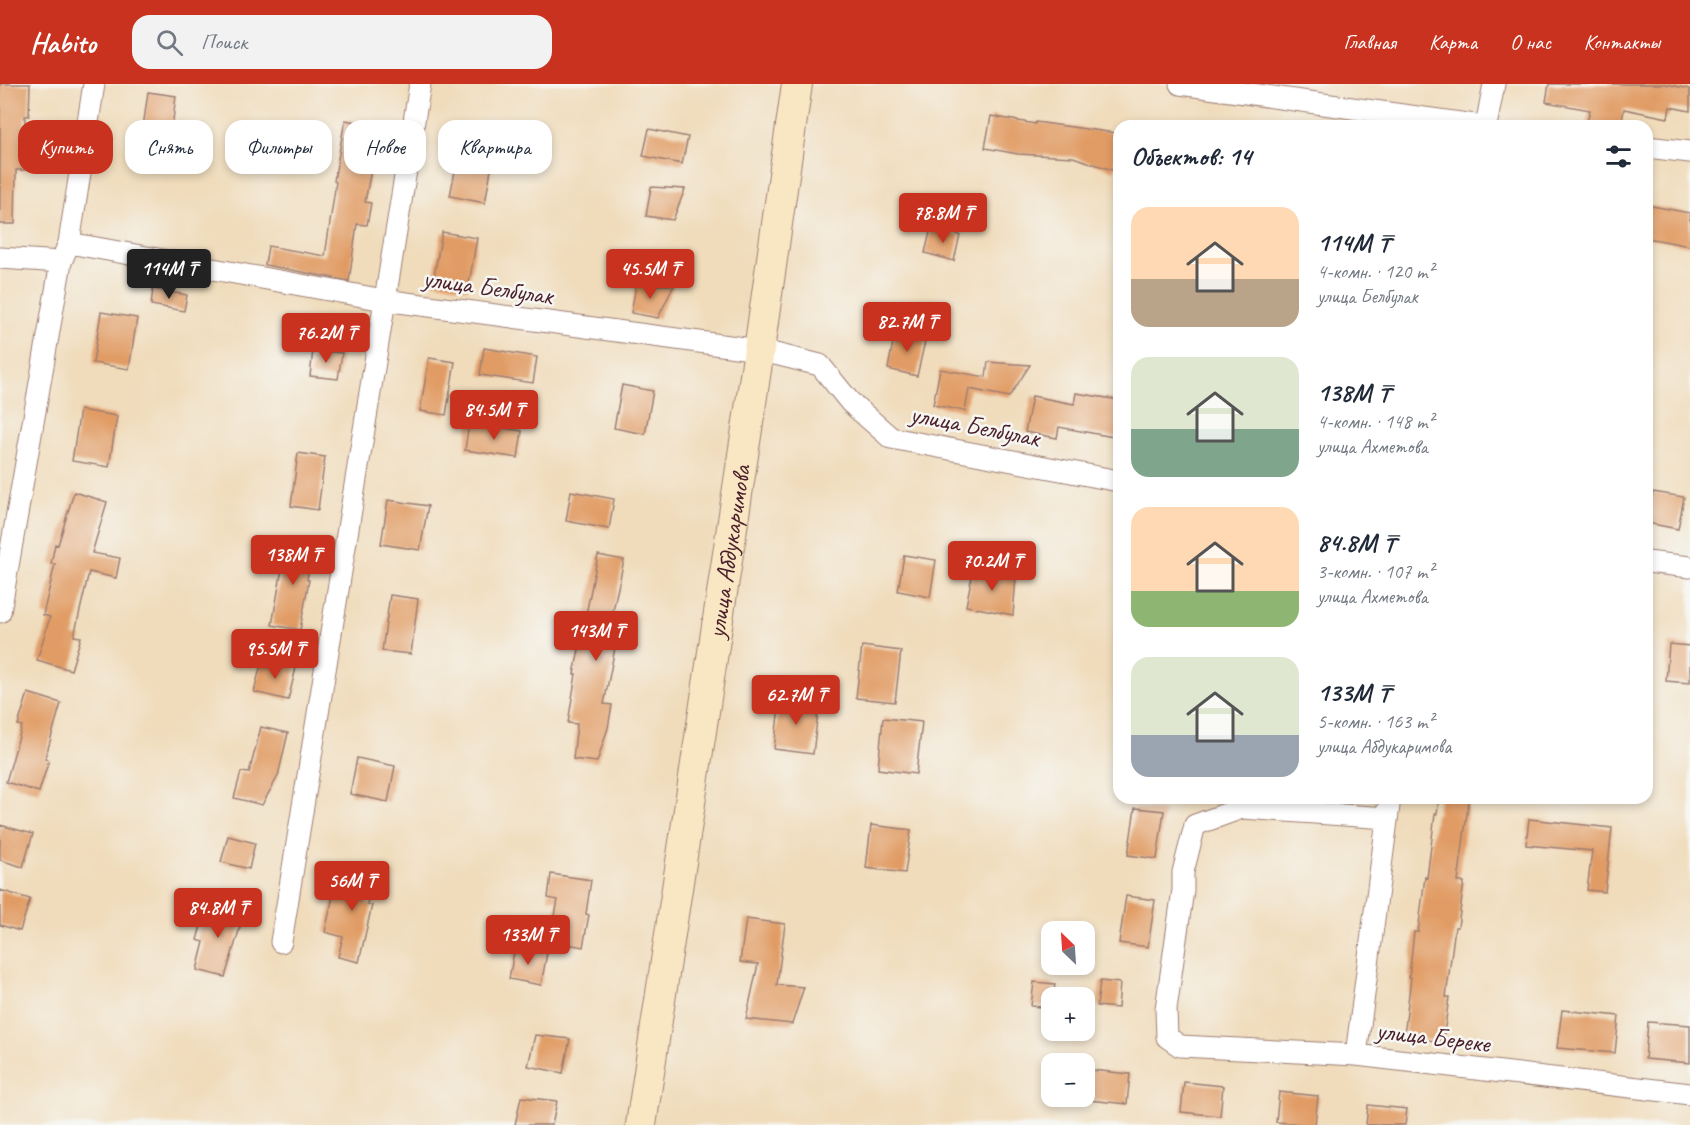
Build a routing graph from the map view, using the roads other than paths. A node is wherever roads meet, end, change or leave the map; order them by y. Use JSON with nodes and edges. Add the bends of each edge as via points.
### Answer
{"nodes":[{"id":1,"x":94,"y":84,"type":"edge"},
{"id":2,"x":420,"y":84,"type":"edge"},
{"id":3,"x":796,"y":84,"type":"edge"},
{"id":4,"x":1180,"y":84,"type":"edge"},
{"id":5,"x":1494,"y":84,"type":"edge"},
{"id":6,"x":1441,"y":120,"type":"edge"},
{"id":7,"x":1485,"y":120,"type":"edge"},
{"id":8,"x":1653,"y":148,"type":"edge"},
{"id":9,"x":1690,"y":152,"type":"edge"},
{"id":10,"x":65,"y":253,"type":"junction"},
{"id":11,"x":0,"y":258,"type":"edge"},
{"id":12,"x":384,"y":300,"type":"junction"},
{"id":13,"x":759,"y":350,"type":"junction"},
{"id":14,"x":1113,"y":480,"type":"edge"},
{"id":15,"x":1653,"y":563,"type":"edge"},
{"id":16,"x":1690,"y":567,"type":"edge"},
{"id":17,"x":0,"y":612,"type":"edge"},
{"id":18,"x":1389,"y":808,"type":"edge"},
{"id":19,"x":280,"y":942,"type":"dead end"},
{"id":20,"x":1356,"y":1055,"type":"junction"},
{"id":21,"x":1690,"y":1094,"type":"edge"},
{"id":22,"x":642,"y":1125,"type":"edge"}],
"edges":[{"from":1,"to":10,"type":"street"},
{"from":2,"to":12,"type":"street"},
{"from":3,"to":13,"type":"main road","name":"улица Абдукаримова"},
{"from":4,"to":6,"type":"street"},
{"from":5,"to":7,"type":"street"},
{"from":8,"to":9,"type":"street"},
{"from":10,"to":11,"type":"street","name":"улица Белбулак"},
{"from":10,"to":12,"type":"street","name":"улица Белбулак"},
{"from":10,"to":17,"type":"street"},
{"from":12,"to":13,"type":"street","name":"улица Белбулак"},
{"from":12,"to":19,"type":"street"},
{"from":13,"to":14,"type":"street","name":"улица Белбулак","via":[[820,365],[850,402],[891,438]]},
{"from":13,"to":22,"type":"main road","name":"улица Абдукаримова"},
{"from":15,"to":16,"type":"street"},
{"from":18,"to":20,"type":"street","name":"улица Береке"},
{"from":18,"to":20,"type":"street","via":[[1242,808],[1195,825],[1183,872],[1166,1009],[1167,1037],[1180,1046]]},
{"from":20,"to":21,"type":"street","name":"улица Береке"}]}
